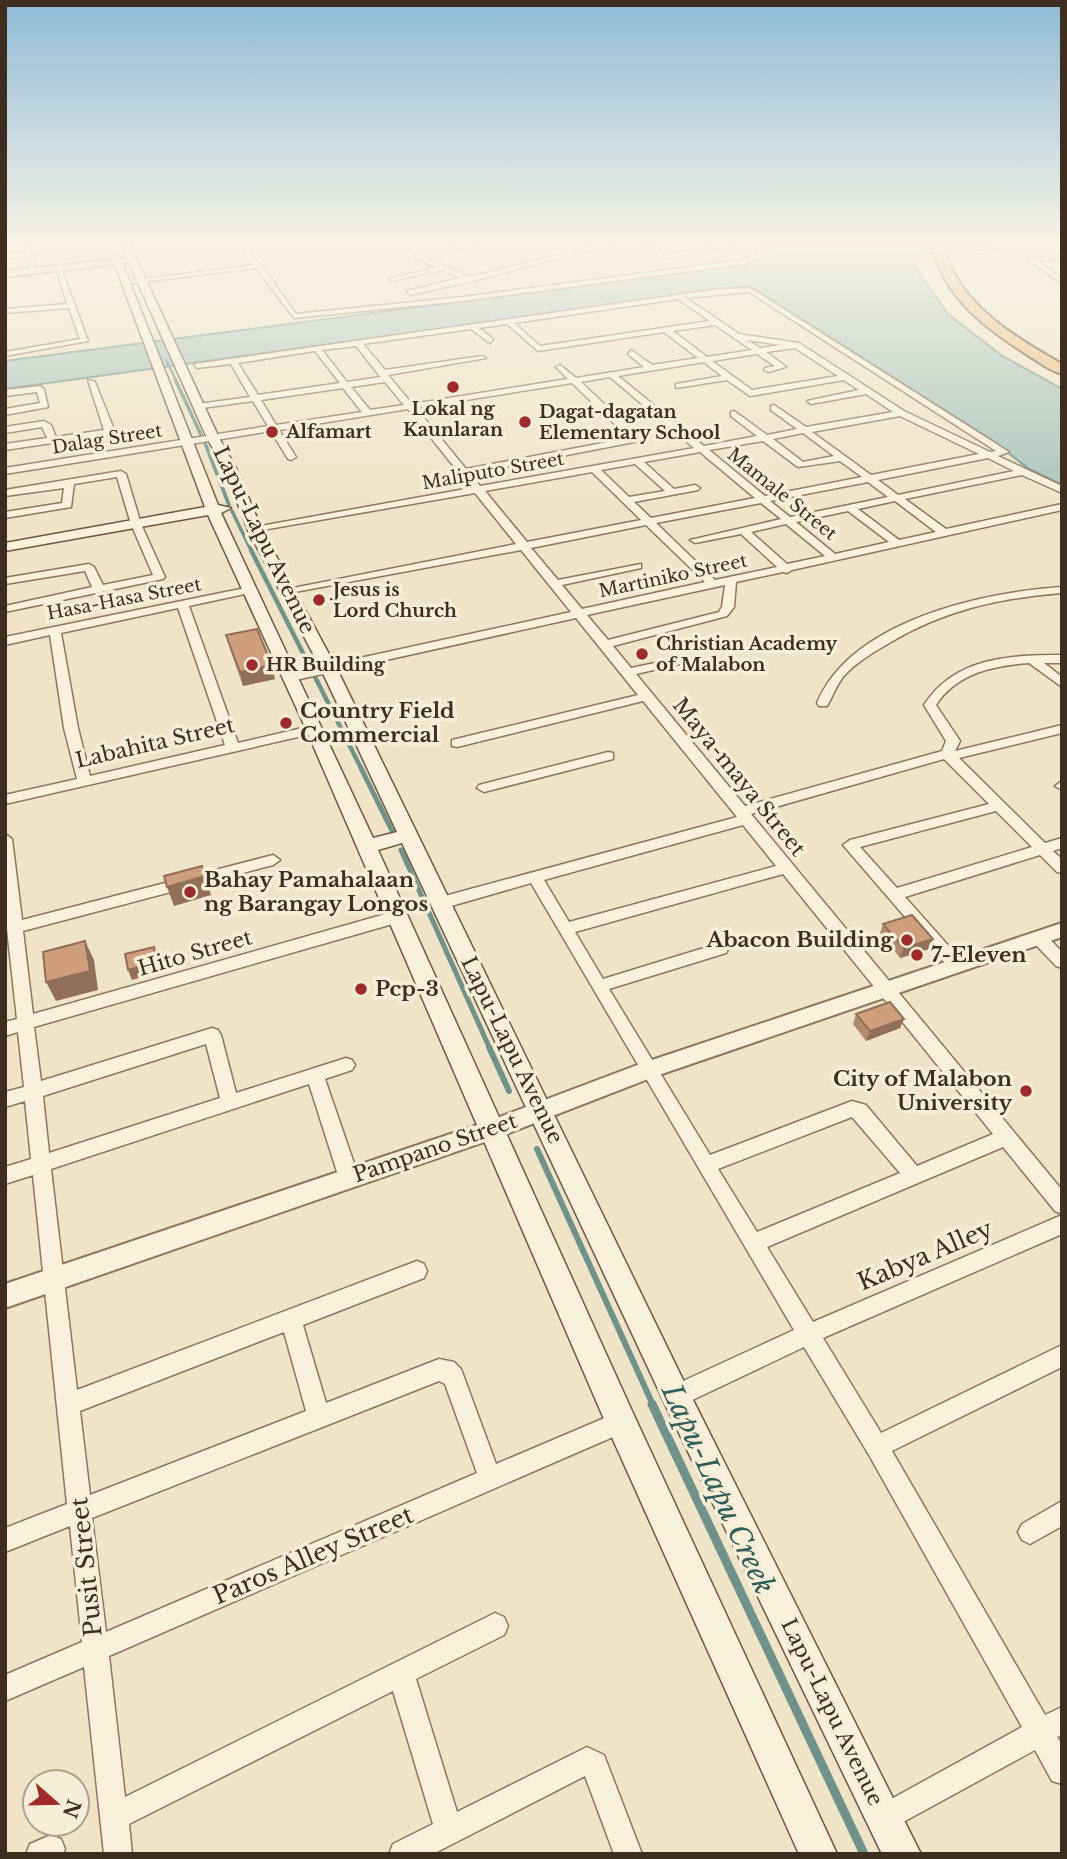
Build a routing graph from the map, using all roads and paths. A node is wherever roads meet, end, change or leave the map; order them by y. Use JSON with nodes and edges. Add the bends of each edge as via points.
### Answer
{"nodes":[{"id":1,"x":79,"y":332,"type":"edge"},
{"id":2,"x":143,"y":332,"type":"edge"},
{"id":3,"x":164,"y":332,"type":"edge"},
{"id":4,"x":439,"y":332,"type":"edge"},
{"id":5,"x":479,"y":332,"type":"edge"},
{"id":6,"x":519,"y":332,"type":"edge"},
{"id":7,"x":654,"y":332,"type":"edge"},
{"id":8,"x":668,"y":332,"type":"edge"},
{"id":9,"x":732,"y":332,"type":"edge"},
{"id":10,"x":818,"y":332,"type":"edge"},
{"id":11,"x":1004,"y":332,"type":"edge"},
{"id":12,"x":566,"y":335,"type":"dead end"},
{"id":13,"x":739,"y":336,"type":"junction"},
{"id":14,"x":490,"y":341,"type":"dead end"},
{"id":15,"x":358,"y":343,"type":"junction"},
{"id":16,"x":576,"y":343,"type":"junction"},
{"id":17,"x":796,"y":345,"type":"junction"},
{"id":18,"x":317,"y":349,"type":"junction"},
{"id":19,"x":760,"y":350,"type":"junction"},
{"id":20,"x":631,"y":352,"type":"dead end"},
{"id":21,"x":5,"y":354,"type":"edge"},
{"id":22,"x":482,"y":358,"type":"dead end"},
{"id":23,"x":706,"y":359,"type":"junction"},
{"id":24,"x":233,"y":361,"type":"junction"},
{"id":25,"x":197,"y":366,"type":"dead end"},
{"id":26,"x":560,"y":367,"type":"dead end"},
{"id":27,"x":650,"y":368,"type":"junction"},
{"id":28,"x":1062,"y":370,"type":"edge"},
{"id":29,"x":611,"y":374,"type":"junction"},
{"id":30,"x":384,"y":376,"type":"junction"},
{"id":31,"x":730,"y":377,"type":"junction"},
{"id":32,"x":845,"y":377,"type":"junction"},
{"id":33,"x":575,"y":380,"type":"junction"},
{"id":34,"x":91,"y":382,"type":"dead end"},
{"id":35,"x":346,"y":385,"type":"junction"},
{"id":36,"x":790,"y":385,"type":"junction"},
{"id":37,"x":679,"y":386,"type":"dead end"},
{"id":38,"x":867,"y":391,"type":"junction"},
{"id":39,"x":5,"y":393,"type":"edge"},
{"id":40,"x":256,"y":398,"type":"junction"},
{"id":41,"x":811,"y":401,"type":"dead end"},
{"id":42,"x":198,"y":407,"type":"junction"},
{"id":43,"x":410,"y":407,"type":"junction"},
{"id":44,"x":774,"y":408,"type":"dead end"},
{"id":45,"x":5,"y":412,"type":"edge"},
{"id":46,"x":901,"y":413,"type":"junction"},
{"id":47,"x":368,"y":414,"type":"junction"},
{"id":48,"x":734,"y":414,"type":"dead end"},
{"id":49,"x":276,"y":428,"type":"junction"},
{"id":50,"x":5,"y":430,"type":"edge"},
{"id":51,"x":803,"y":430,"type":"junction"},
{"id":52,"x":110,"y":432,"type":"junction"},
{"id":53,"x":213,"y":438,"type":"junction"},
{"id":54,"x":763,"y":438,"type":"junction"},
{"id":55,"x":52,"y":440,"type":"junction"},
{"id":56,"x":188,"y":442,"type":"junction"},
{"id":57,"x":5,"y":447,"type":"edge"},
{"id":58,"x":699,"y":450,"type":"junction"},
{"id":59,"x":116,"y":454,"type":"junction"},
{"id":60,"x":986,"y":454,"type":"junction"},
{"id":61,"x":291,"y":457,"type":"dead end"},
{"id":62,"x":841,"y":458,"type":"junction"},
{"id":63,"x":68,"y":461,"type":"junction"},
{"id":64,"x":637,"y":461,"type":"junction"},
{"id":65,"x":594,"y":469,"type":"junction"},
{"id":66,"x":5,"y":471,"type":"edge"},
{"id":67,"x":463,"y":472,"type":"junction"},
{"id":68,"x":1023,"y":472,"type":"junction"},
{"id":69,"x":868,"y":478,"type":"junction"},
{"id":70,"x":71,"y":482,"type":"junction"},
{"id":71,"x":695,"y":488,"type":"dead end"},
{"id":72,"x":477,"y":490,"type":"junction"},
{"id":73,"x":1062,"y":490,"type":"edge"},
{"id":74,"x":672,"y":492,"type":"junction"},
{"id":75,"x":5,"y":494,"type":"edge"},
{"id":76,"x":897,"y":498,"type":"junction"},
{"id":77,"x":760,"y":499,"type":"junction"},
{"id":78,"x":625,"y":501,"type":"junction"},
{"id":79,"x":243,"y":505,"type":"junction"},
{"id":80,"x":1062,"y":507,"type":"edge"},
{"id":81,"x":850,"y":508,"type":"junction"},
{"id":82,"x":213,"y":510,"type":"junction"},
{"id":83,"x":5,"y":515,"type":"edge"},
{"id":84,"x":786,"y":521,"type":"junction"},
{"id":85,"x":646,"y":522,"type":"junction"},
{"id":86,"x":136,"y":524,"type":"junction"},
{"id":87,"x":256,"y":530,"type":"junction"},
{"id":88,"x":743,"y":530,"type":"junction"},
{"id":89,"x":944,"y":533,"type":"junction"},
{"id":90,"x":695,"y":540,"type":"dead end"},
{"id":91,"x":898,"y":544,"type":"junction"},
{"id":92,"x":523,"y":546,"type":"junction"},
{"id":93,"x":5,"y":547,"type":"edge"},
{"id":94,"x":835,"y":559,"type":"junction"},
{"id":95,"x":637,"y":566,"type":"dead end"},
{"id":96,"x":788,"y":570,"type":"junction"},
{"id":97,"x":731,"y":580,"type":"junction"},
{"id":98,"x":5,"y":581,"type":"edge"},
{"id":99,"x":554,"y":583,"type":"junction"},
{"id":100,"x":713,"y":584,"type":"junction"},
{"id":101,"x":99,"y":590,"type":"junction"},
{"id":102,"x":250,"y":590,"type":"junction"},
{"id":103,"x":1062,"y":590,"type":"edge"},
{"id":104,"x":288,"y":592,"type":"junction"},
{"id":105,"x":183,"y":605,"type":"junction"},
{"id":106,"x":5,"y":609,"type":"edge"},
{"id":107,"x":579,"y":615,"type":"junction"},
{"id":108,"x":55,"y":630,"type":"junction"},
{"id":109,"x":5,"y":641,"type":"edge"},
{"id":110,"x":604,"y":645,"type":"junction"},
{"id":111,"x":1030,"y":658,"type":"junction"},
{"id":112,"x":684,"y":659,"type":"dead end"},
{"id":113,"x":1062,"y":659,"type":"edge"},
{"id":114,"x":310,"y":673,"type":"junction"},
{"id":115,"x":627,"y":673,"type":"junction"},
{"id":116,"x":1062,"y":683,"type":"edge"},
{"id":117,"x":646,"y":697,"type":"junction"},
{"id":118,"x":823,"y":703,"type":"dead end"},
{"id":119,"x":315,"y":729,"type":"junction"},
{"id":120,"x":1062,"y":729,"type":"edge"},
{"id":121,"x":457,"y":743,"type":"dead end"},
{"id":122,"x":233,"y":748,"type":"junction"},
{"id":123,"x":948,"y":755,"type":"junction"},
{"id":124,"x":608,"y":756,"type":"dead end"},
{"id":125,"x":84,"y":781,"type":"junction"},
{"id":126,"x":484,"y":788,"type":"dead end"},
{"id":127,"x":5,"y":800,"type":"edge"},
{"id":128,"x":999,"y":806,"type":"junction"},
{"id":129,"x":743,"y":816,"type":"junction"},
{"id":130,"x":409,"y":835,"type":"junction"},
{"id":131,"x":5,"y":839,"type":"edge"},
{"id":132,"x":1062,"y":843,"type":"edge"},
{"id":133,"x":365,"y":847,"type":"junction"},
{"id":134,"x":1044,"y":849,"type":"junction"},
{"id":135,"x":272,"y":860,"type":"dead end"},
{"id":136,"x":786,"y":868,"type":"junction"},
{"id":137,"x":1062,"y":868,"type":"edge"},
{"id":138,"x":536,"y":879,"type":"junction"},
{"id":139,"x":893,"y":895,"type":"junction"},
{"id":140,"x":9,"y":900,"type":"edge"},
{"id":141,"x":441,"y":903,"type":"junction"},
{"id":142,"x":396,"y":917,"type":"junction"},
{"id":143,"x":15,"y":927,"type":"junction"},
{"id":144,"x":565,"y":929,"type":"junction"},
{"id":145,"x":1062,"y":930,"type":"edge"},
{"id":146,"x":1039,"y":939,"type":"junction"},
{"id":147,"x":720,"y":949,"type":"dead end"},
{"id":148,"x":1062,"y":962,"type":"edge"},
{"id":149,"x":956,"y":965,"type":"junction"},
{"id":150,"x":599,"y":986,"type":"junction"},
{"id":151,"x":885,"y":988,"type":"junction"},
{"id":152,"x":26,"y":1023,"type":"junction"},
{"id":153,"x":5,"y":1029,"type":"edge"},
{"id":154,"x":346,"y":1065,"type":"dead end"},
{"id":155,"x":648,"y":1070,"type":"junction"},
{"id":156,"x":315,"y":1076,"type":"junction"},
{"id":157,"x":33,"y":1091,"type":"junction"},
{"id":158,"x":5,"y":1100,"type":"edge"},
{"id":159,"x":230,"y":1103,"type":"junction"},
{"id":160,"x":540,"y":1110,"type":"junction"},
{"id":161,"x":493,"y":1129,"type":"junction"},
{"id":162,"x":1006,"y":1137,"type":"junction"},
{"id":163,"x":41,"y":1164,"type":"junction"},
{"id":164,"x":706,"y":1165,"type":"junction"},
{"id":165,"x":5,"y":1176,"type":"edge"},
{"id":166,"x":914,"y":1176,"type":"junction"},
{"id":167,"x":349,"y":1178,"type":"junction"},
{"id":168,"x":1062,"y":1205,"type":"edge"},
{"id":169,"x":1062,"y":1224,"type":"edge"},
{"id":170,"x":754,"y":1243,"type":"junction"},
{"id":171,"x":417,"y":1271,"type":"dead end"},
{"id":172,"x":54,"y":1279,"type":"junction"},
{"id":173,"x":5,"y":1296,"type":"edge"},
{"id":174,"x":290,"y":1320,"type":"junction"},
{"id":175,"x":809,"y":1334,"type":"junction"},
{"id":176,"x":1059,"y":1363,"type":"edge"},
{"id":177,"x":676,"y":1396,"type":"junction"},
{"id":178,"x":68,"y":1405,"type":"junction"},
{"id":179,"x":319,"y":1417,"type":"junction"},
{"id":180,"x":621,"y":1422,"type":"junction"},
{"id":181,"x":877,"y":1447,"type":"junction"},
{"id":182,"x":490,"y":1478,"type":"junction"},
{"id":183,"x":80,"y":1509,"type":"junction"},
{"id":184,"x":1062,"y":1513,"type":"edge"},
{"id":185,"x":1030,"y":1532,"type":"dead end"},
{"id":186,"x":5,"y":1540,"type":"edge"},
{"id":187,"x":495,"y":1626,"type":"dead end"},
{"id":188,"x":96,"y":1648,"type":"junction"},
{"id":189,"x":401,"y":1674,"type":"junction"},
{"id":190,"x":5,"y":1688,"type":"edge"},
{"id":191,"x":1051,"y":1727,"type":"edge"},
{"id":192,"x":1062,"y":1771,"type":"edge"},
{"id":193,"x":114,"y":1817,"type":"junction"},
{"id":194,"x":885,"y":1818,"type":"junction"},
{"id":195,"x":449,"y":1830,"type":"junction"},
{"id":196,"x":118,"y":1854,"type":"edge"},
{"id":197,"x":403,"y":1854,"type":"edge"},
{"id":198,"x":628,"y":1854,"type":"edge"},
{"id":199,"x":818,"y":1854,"type":"edge"},
{"id":200,"x":902,"y":1854,"type":"edge"}],
"edges":[{"from":1,"to":21,"type":"street","via":[[82,343]]},
{"from":2,"to":56,"type":"main road","name":"Lapu-Lapu Avenue"},
{"from":3,"to":42,"type":"main road","name":"Lapu-Lapu Avenue"},
{"from":4,"to":15,"type":"street"},
{"from":5,"to":14,"type":"street"},
{"from":6,"to":16,"type":"street","via":[[538,349]]},
{"from":7,"to":16,"type":"street"},
{"from":8,"to":23,"type":"street"},
{"from":9,"to":13,"type":"street"},
{"from":10,"to":60,"type":"street","via":[[1004,452]]},
{"from":11,"to":28,"type":"highway"},
{"from":12,"to":16,"type":"street"},
{"from":13,"to":17,"type":"street"},
{"from":13,"to":19,"type":"street"},
{"from":15,"to":18,"type":"street"},
{"from":15,"to":30,"type":"street","name":"Maya-maya Street"},
{"from":17,"to":19,"type":"street","name":"Dalag Street"},
{"from":17,"to":32,"type":"street"},
{"from":18,"to":24,"type":"street"},
{"from":18,"to":35,"type":"street"},
{"from":19,"to":23,"type":"street","name":"Dalag Street"},
{"from":19,"to":36,"type":"street","via":[[782,367],[768,370]]},
{"from":20,"to":27,"type":"street"},
{"from":22,"to":30,"type":"street"},
{"from":23,"to":27,"type":"street","name":"Dalag Street","via":[[673,368]]},
{"from":23,"to":31,"type":"street"},
{"from":24,"to":25,"type":"street"},
{"from":24,"to":40,"type":"street"},
{"from":26,"to":33,"type":"street"},
{"from":27,"to":29,"type":"street","name":"Dalag Street"},
{"from":29,"to":33,"type":"street","name":"Dalag Street"},
{"from":29,"to":58,"type":"street","name":"Mamale Street"},
{"from":30,"to":35,"type":"street"},
{"from":30,"to":43,"type":"street","name":"Maya-maya Street"},
{"from":31,"to":36,"type":"street","via":[[750,393]]},
{"from":31,"to":37,"type":"street","via":[[690,380]]},
{"from":32,"to":36,"type":"street"},
{"from":32,"to":38,"type":"street"},
{"from":33,"to":43,"type":"street","name":"Dalag Street"},
{"from":33,"to":67,"type":"street","via":[[636,439]]},
{"from":34,"to":52,"type":"street"},
{"from":35,"to":40,"type":"street"},
{"from":35,"to":47,"type":"street"},
{"from":38,"to":41,"type":"street"},
{"from":38,"to":46,"type":"street"},
{"from":39,"to":45,"type":"street","via":[[40,389],[44,406]]},
{"from":40,"to":42,"type":"street"},
{"from":40,"to":49,"type":"street"},
{"from":42,"to":53,"type":"main road","name":"Lapu-Lapu Avenue"},
{"from":43,"to":47,"type":"street","name":"Dalag Street"},
{"from":43,"to":67,"type":"street","name":"Maya-maya Street"},
{"from":44,"to":51,"type":"street"},
{"from":46,"to":51,"type":"street","name":"Maliputo Street"},
{"from":46,"to":60,"type":"street"},
{"from":47,"to":49,"type":"street","name":"Dalag Street"},
{"from":48,"to":54,"type":"street"},
{"from":49,"to":53,"type":"street","name":"Dalag Street"},
{"from":49,"to":61,"type":"street"},
{"from":50,"to":55,"type":"street","via":[[44,424]]},
{"from":51,"to":54,"type":"street","name":"Maliputo Street"},
{"from":51,"to":62,"type":"street"},
{"from":52,"to":55,"type":"street"},
{"from":52,"to":59,"type":"street"},
{"from":53,"to":56,"type":"street","name":"Dalag Street"},
{"from":53,"to":79,"type":"main road","name":"Lapu-Lapu Avenue"},
{"from":54,"to":58,"type":"street","name":"Maliputo Street"},
{"from":54,"to":62,"type":"street","via":[[802,466]]},
{"from":55,"to":57,"type":"street"},
{"from":56,"to":59,"type":"street","name":"Dalag Street"},
{"from":56,"to":82,"type":"main road","name":"Lapu-Lapu Avenue"},
{"from":58,"to":64,"type":"street","name":"Maliputo Street"},
{"from":58,"to":77,"type":"street","name":"Mamale Street"},
{"from":59,"to":63,"type":"street","name":"Dalag Street"},
{"from":60,"to":68,"type":"street"},
{"from":60,"to":69,"type":"street"},
{"from":62,"to":69,"type":"street"},
{"from":63,"to":66,"type":"street","name":"Dalag Street"},
{"from":63,"to":70,"type":"street"},
{"from":64,"to":65,"type":"street","name":"Maliputo Street"},
{"from":64,"to":74,"type":"street"},
{"from":65,"to":72,"type":"street","name":"Maliputo Street"},
{"from":65,"to":78,"type":"street"},
{"from":67,"to":72,"type":"street","name":"Maya-maya Street"},
{"from":68,"to":73,"type":"street"},
{"from":68,"to":76,"type":"street"},
{"from":69,"to":76,"type":"street"},
{"from":69,"to":77,"type":"street"},
{"from":70,"to":75,"type":"street"},
{"from":70,"to":83,"type":"street","via":[[67,505]]},
{"from":70,"to":86,"type":"street","via":[[122,475]]},
{"from":71,"to":74,"type":"street"},
{"from":72,"to":87,"type":"street","name":"Maliputo Street"},
{"from":72,"to":92,"type":"street","name":"Maya-maya Street"},
{"from":74,"to":78,"type":"street"},
{"from":76,"to":81,"type":"street"},
{"from":76,"to":89,"type":"street"},
{"from":77,"to":84,"type":"street","name":"Mamale Street"},
{"from":77,"to":85,"type":"street"},
{"from":78,"to":85,"type":"street"},
{"from":79,"to":82,"type":"main road"},
{"from":79,"to":87,"type":"main road","name":"Lapu-Lapu Avenue"},
{"from":80,"to":89,"type":"street","name":"Martiniko Street"},
{"from":81,"to":84,"type":"street"},
{"from":81,"to":91,"type":"street"},
{"from":82,"to":86,"type":"main road"},
{"from":82,"to":102,"type":"main road","name":"Lapu-Lapu Avenue"},
{"from":84,"to":88,"type":"street"},
{"from":84,"to":94,"type":"street","name":"Mamale Street"},
{"from":85,"to":92,"type":"street"},
{"from":85,"to":100,"type":"street"},
{"from":86,"to":93,"type":"main road"},
{"from":86,"to":101,"type":"street","via":[[159,577]]},
{"from":87,"to":104,"type":"main road","name":"Lapu-Lapu Avenue"},
{"from":88,"to":90,"type":"street"},
{"from":88,"to":96,"type":"street"},
{"from":89,"to":91,"type":"street","name":"Martiniko Street"},
{"from":91,"to":94,"type":"street","name":"Martiniko Street"},
{"from":92,"to":99,"type":"street","name":"Maya-maya Street"},
{"from":92,"to":104,"type":"street"},
{"from":94,"to":96,"type":"street","name":"Martiniko Street"},
{"from":95,"to":99,"type":"street"},
{"from":96,"to":97,"type":"street","name":"Martiniko Street"},
{"from":97,"to":100,"type":"street","name":"Martiniko Street"},
{"from":97,"to":110,"type":"street","via":[[723,614]]},
{"from":98,"to":101,"type":"street","via":[[89,567]]},
{"from":99,"to":107,"type":"street","name":"Maya-maya Street"},
{"from":100,"to":107,"type":"street","name":"Martiniko Street"},
{"from":101,"to":106,"type":"street"},
{"from":102,"to":105,"type":"street","name":"Hasa-Hasa Street"},
{"from":102,"to":114,"type":"main road","name":"Lapu-Lapu Avenue"},
{"from":103,"to":118,"type":"street","via":[[995,596],[915,622],[859,656],[830,683]]},
{"from":104,"to":114,"type":"main road","name":"Lapu-Lapu Avenue"},
{"from":105,"to":108,"type":"street","name":"Hasa-Hasa Street"},
{"from":105,"to":122,"type":"street"},
{"from":107,"to":110,"type":"street","name":"Maya-maya Street"},
{"from":107,"to":114,"type":"street","name":"Martiniko Street"},
{"from":108,"to":109,"type":"street","name":"Hasa-Hasa Street"},
{"from":108,"to":125,"type":"street"},
{"from":110,"to":115,"type":"street","name":"Maya-maya Street"},
{"from":111,"to":113,"type":"street"},
{"from":111,"to":116,"type":"street"},
{"from":111,"to":123,"type":"street","via":[[994,662],[961,675],[933,697],[930,705],[953,741]]},
{"from":112,"to":115,"type":"street"},
{"from":114,"to":119,"type":"main road","name":"Lapu-Lapu Avenue"},
{"from":114,"to":130,"type":"main road","name":"Lapu-Lapu Avenue"},
{"from":115,"to":117,"type":"street","name":"Maya-maya Street"},
{"from":117,"to":121,"type":"street"},
{"from":117,"to":129,"type":"street","name":"Maya-maya Street"},
{"from":119,"to":122,"type":"street","name":"Labahita Street"},
{"from":119,"to":133,"type":"main road","name":"Lapu-Lapu Avenue"},
{"from":120,"to":123,"type":"street"},
{"from":122,"to":125,"type":"street","name":"Labahita Street"},
{"from":123,"to":128,"type":"street"},
{"from":123,"to":129,"type":"street"},
{"from":124,"to":126,"type":"street"},
{"from":125,"to":127,"type":"street","name":"Labahita Street"},
{"from":128,"to":134,"type":"street"},
{"from":128,"to":139,"type":"street","via":[[850,845]]},
{"from":129,"to":136,"type":"street","name":"Maya-maya Street"},
{"from":129,"to":138,"type":"street"},
{"from":130,"to":133,"type":"main road"},
{"from":130,"to":141,"type":"main road","name":"Lapu-Lapu Avenue"},
{"from":131,"to":140,"type":"street","name":"Pusit Street"},
{"from":132,"to":134,"type":"street"},
{"from":133,"to":142,"type":"main road","name":"Lapu-Lapu Avenue"},
{"from":134,"to":137,"type":"street"},
{"from":134,"to":139,"type":"street"},
{"from":135,"to":143,"type":"street"},
{"from":136,"to":144,"type":"street"},
{"from":136,"to":151,"type":"street","name":"Maya-maya Street"},
{"from":138,"to":141,"type":"street"},
{"from":138,"to":144,"type":"street"},
{"from":139,"to":149,"type":"street"},
{"from":140,"to":143,"type":"street","name":"Pusit Street"},
{"from":141,"to":160,"type":"main road","name":"Lapu-Lapu Avenue"},
{"from":142,"to":152,"type":"street","name":"Hito Street"},
{"from":142,"to":161,"type":"main road","name":"Lapu-Lapu Avenue"},
{"from":143,"to":152,"type":"street","name":"Pusit Street"},
{"from":144,"to":150,"type":"street"},
{"from":145,"to":146,"type":"street","name":"Pampano Street"},
{"from":146,"to":148,"type":"street"},
{"from":146,"to":149,"type":"street","name":"Pampano Street"},
{"from":147,"to":150,"type":"street"},
{"from":149,"to":151,"type":"street","name":"Pampano Street"},
{"from":150,"to":155,"type":"street"},
{"from":151,"to":155,"type":"street","name":"Pampano Street"},
{"from":151,"to":162,"type":"street","name":"Maya-maya Street"},
{"from":152,"to":153,"type":"street","name":"Hito Street"},
{"from":152,"to":157,"type":"street","name":"Pusit Street"},
{"from":154,"to":156,"type":"street"},
{"from":155,"to":160,"type":"street","name":"Pampano Street"},
{"from":155,"to":164,"type":"street"},
{"from":156,"to":159,"type":"street"},
{"from":156,"to":167,"type":"street"},
{"from":157,"to":158,"type":"street"},
{"from":157,"to":159,"type":"street","via":[[212,1035]]},
{"from":157,"to":163,"type":"street","name":"Pusit Street"},
{"from":159,"to":163,"type":"street"},
{"from":160,"to":161,"type":"street","name":"Pampano Street"},
{"from":160,"to":177,"type":"main road","name":"Lapu-Lapu Avenue"},
{"from":161,"to":167,"type":"street","name":"Pampano Street"},
{"from":161,"to":180,"type":"main road","name":"Lapu-Lapu Avenue"},
{"from":162,"to":166,"type":"street"},
{"from":162,"to":168,"type":"street","name":"Maya-maya Street"},
{"from":163,"to":165,"type":"street"},
{"from":163,"to":172,"type":"street","name":"Pusit Street"},
{"from":164,"to":166,"type":"street","via":[[852,1109],[860,1110]]},
{"from":164,"to":170,"type":"street"},
{"from":166,"to":170,"type":"street"},
{"from":167,"to":172,"type":"street","name":"Pampano Street"},
{"from":169,"to":175,"type":"street","name":"Kabya Alley"},
{"from":170,"to":175,"type":"street"},
{"from":171,"to":174,"type":"street"},
{"from":172,"to":173,"type":"street","name":"Pampano Street"},
{"from":172,"to":178,"type":"street","name":"Pusit Street"},
{"from":174,"to":178,"type":"street"},
{"from":174,"to":179,"type":"street"},
{"from":175,"to":177,"type":"street","name":"Kabya Alley"},
{"from":175,"to":181,"type":"street"},
{"from":176,"to":181,"type":"street"},
{"from":177,"to":194,"type":"main road","name":"Lapu-Lapu Avenue"},
{"from":178,"to":183,"type":"street","name":"Pusit Street"},
{"from":179,"to":182,"type":"street","via":[[446,1370],[457,1386]]},
{"from":179,"to":183,"type":"street"},
{"from":180,"to":182,"type":"street","name":"Paros Alley Street"},
{"from":180,"to":199,"type":"main road","name":"Lapu-Lapu Avenue"},
{"from":181,"to":191,"type":"street"},
{"from":182,"to":188,"type":"street","name":"Paros Alley Street"},
{"from":183,"to":186,"type":"street"},
{"from":183,"to":188,"type":"street","name":"Pusit Street"},
{"from":184,"to":185,"type":"street"},
{"from":187,"to":189,"type":"street"},
{"from":188,"to":190,"type":"street","name":"Paros Alley Street"},
{"from":188,"to":193,"type":"street","name":"Pusit Street"},
{"from":189,"to":193,"type":"street"},
{"from":189,"to":195,"type":"street"},
{"from":191,"to":192,"type":"street"},
{"from":191,"to":194,"type":"street"},
{"from":193,"to":196,"type":"street","name":"Pusit Street"},
{"from":194,"to":200,"type":"main road","name":"Lapu-Lapu Avenue"},
{"from":195,"to":197,"type":"street"},
{"from":195,"to":198,"type":"street","via":[[591,1760]]}]}
